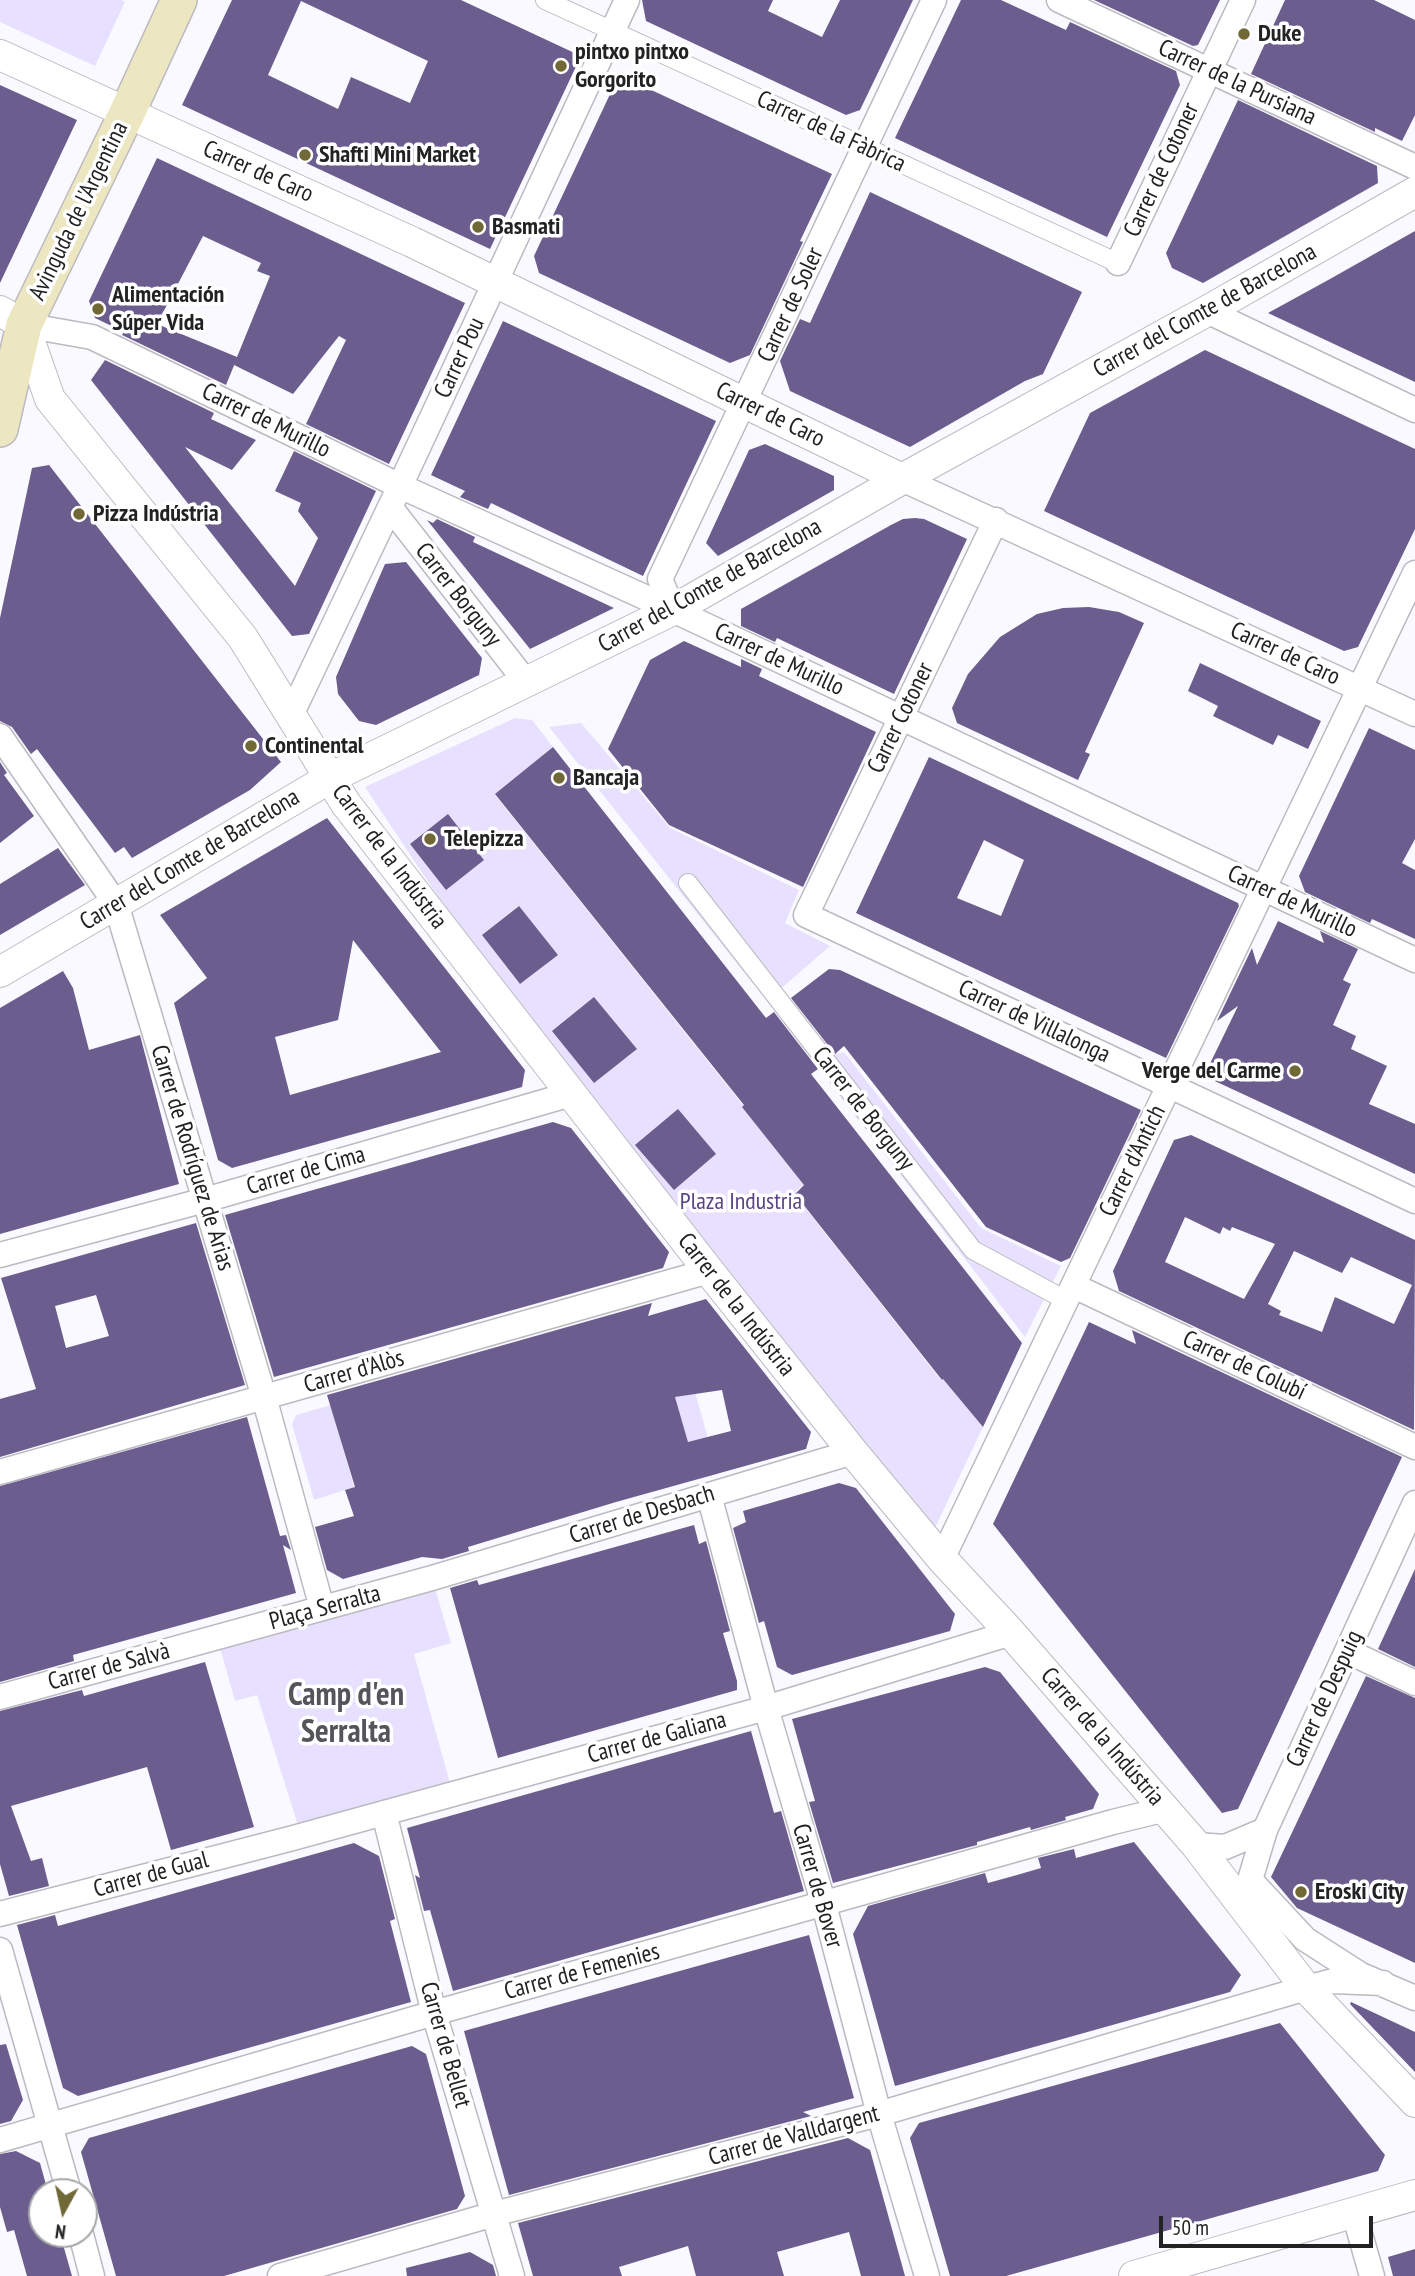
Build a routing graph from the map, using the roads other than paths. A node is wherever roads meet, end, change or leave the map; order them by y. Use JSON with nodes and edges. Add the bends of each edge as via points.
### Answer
{"nodes":[{"id":1,"x":179,"y":0,"type":"edge"},
{"id":2,"x":545,"y":0,"type":"edge"},
{"id":3,"x":627,"y":0,"type":"edge"},
{"id":4,"x":934,"y":0,"type":"edge"},
{"id":5,"x":1059,"y":0,"type":"edge"},
{"id":6,"x":1243,"y":0,"type":"edge"},
{"id":7,"x":612,"y":31,"type":"junction"},
{"id":8,"x":0,"y":55,"type":"edge"},
{"id":9,"x":1209,"y":71,"type":"junction"},
{"id":10,"x":127,"y":113,"type":"junction"},
{"id":11,"x":865,"y":147,"type":"junction"},
{"id":12,"x":1415,"y":167,"type":"edge"},
{"id":13,"x":1415,"y":192,"type":"edge"},
{"id":14,"x":1118,"y":263,"type":"joint"},
{"id":15,"x":495,"y":282,"type":"junction"},
{"id":16,"x":1207,"y":312,"type":"junction"},
{"id":17,"x":12,"y":318,"type":"edge"},
{"id":18,"x":745,"y":402,"type":"junction"},
{"id":19,"x":1415,"y":410,"type":"edge"},
{"id":20,"x":0,"y":429,"type":"edge"},
{"id":21,"x":902,"y":479,"type":"junction"},
{"id":22,"x":395,"y":496,"type":"junction"},
{"id":23,"x":996,"y":520,"type":"junction"},
{"id":24,"x":1415,"y":573,"type":"edge"},
{"id":25,"x":673,"y":610,"type":"junction"},
{"id":26,"x":526,"y":682,"type":"junction"},
{"id":27,"x":1360,"y":688,"type":"junction"},
{"id":28,"x":1415,"y":714,"type":"edge"},
{"id":29,"x":290,"y":715,"type":"junction"},
{"id":30,"x":901,"y":718,"type":"junction"},
{"id":31,"x":0,"y":736,"type":"edge"},
{"id":32,"x":330,"y":778,"type":"junction"},
{"id":33,"x":688,"y":883,"type":"dead end"},
{"id":34,"x":1264,"y":889,"type":"junction"},
{"id":35,"x":116,"y":904,"type":"junction"},
{"id":36,"x":806,"y":915,"type":"joint"},
{"id":37,"x":1415,"y":960,"type":"edge"},
{"id":38,"x":0,"y":972,"type":"edge"},
{"id":39,"x":1170,"y":1086,"type":"junction"},
{"id":40,"x":571,"y":1094,"type":"junction"},
{"id":41,"x":205,"y":1200,"type":"junction"},
{"id":42,"x":1415,"y":1201,"type":"edge"},
{"id":43,"x":0,"y":1255,"type":"edge"},
{"id":44,"x":709,"y":1271,"type":"junction"},
{"id":45,"x":1070,"y":1292,"type":"junction"},
{"id":46,"x":264,"y":1397,"type":"junction"},
{"id":47,"x":1415,"y":1447,"type":"edge"},
{"id":48,"x":853,"y":1452,"type":"junction"},
{"id":49,"x":0,"y":1472,"type":"edge"},
{"id":50,"x":709,"y":1495,"type":"junction"},
{"id":51,"x":1415,"y":1503,"type":"edge"},
{"id":52,"x":942,"y":1559,"type":"junction"},
{"id":53,"x":432,"y":1578,"type":"joint"},
{"id":54,"x":322,"y":1608,"type":"junction"},
{"id":55,"x":1011,"y":1633,"type":"junction"},
{"id":56,"x":217,"y":1637,"type":"joint"},
{"id":57,"x":1347,"y":1651,"type":"junction"},
{"id":58,"x":1415,"y":1683,"type":"edge"},
{"id":59,"x":0,"y":1697,"type":"edge"},
{"id":60,"x":766,"y":1708,"type":"junction"},
{"id":61,"x":1166,"y":1810,"type":"junction"},
{"id":62,"x":384,"y":1813,"type":"junction"},
{"id":63,"x":1265,"y":1830,"type":"junction"},
{"id":64,"x":302,"y":1835,"type":"joint"},
{"id":65,"x":1196,"y":1845,"type":"junction"},
{"id":66,"x":824,"y":1905,"type":"junction"},
{"id":67,"x":0,"y":1914,"type":"edge"},
{"id":68,"x":0,"y":1950,"type":"edge"},
{"id":69,"x":1383,"y":1983,"type":"junction"},
{"id":70,"x":1306,"y":1988,"type":"junction"},
{"id":71,"x":1415,"y":1998,"type":"edge"},
{"id":72,"x":435,"y":2013,"type":"junction"},
{"id":73,"x":1415,"y":2102,"type":"edge"},
{"id":74,"x":879,"y":2114,"type":"junction"},
{"id":75,"x":52,"y":2126,"type":"junction"},
{"id":76,"x":0,"y":2140,"type":"edge"},
{"id":77,"x":65,"y":2178,"type":"edge"},
{"id":78,"x":1415,"y":2195,"type":"edge"},
{"id":79,"x":1354,"y":2213,"type":"junction"},
{"id":80,"x":494,"y":2214,"type":"junction"},
{"id":81,"x":85,"y":2248,"type":"edge"},
{"id":82,"x":1149,"y":2274,"type":"edge"},
{"id":83,"x":92,"y":2276,"type":"edge"},
{"id":84,"x":279,"y":2276,"type":"edge"},
{"id":85,"x":512,"y":2276,"type":"edge"},
{"id":86,"x":927,"y":2276,"type":"edge"},
{"id":87,"x":1372,"y":2276,"type":"edge"}],
"edges":[{"from":1,"to":10,"type":"main road","name":"Avinguda de l'Argentina"},
{"from":2,"to":7,"type":"street","name":"Carrer de la Fàbrica"},
{"from":3,"to":7,"type":"street","name":"Carrer Pou"},
{"from":4,"to":11,"type":"street","name":"Carrer de Soler"},
{"from":5,"to":9,"type":"street","name":"Carrer de la Pursiana"},
{"from":6,"to":9,"type":"street","name":"Carrer de Cotoner"},
{"from":7,"to":11,"type":"street","name":"Carrer de la Fàbrica"},
{"from":7,"to":15,"type":"street","name":"Carrer Pou"},
{"from":8,"to":10,"type":"street","name":"Carrer de Caro"},
{"from":9,"to":12,"type":"street","name":"Carrer de la Pursiana"},
{"from":9,"to":14,"type":"street","name":"Carrer de Cotoner"},
{"from":10,"to":15,"type":"street","name":"Carrer de Caro"},
{"from":10,"to":17,"type":"main road","name":"Avinguda de l'Argentina"},
{"from":11,"to":14,"type":"street","name":"Carrer de la Fàbrica"},
{"from":11,"to":18,"type":"street","name":"Carrer de Soler"},
{"from":13,"to":16,"type":"street","name":"Carrer del Comte de Barcelona"},
{"from":15,"to":18,"type":"street","name":"Carrer de Caro"},
{"from":15,"to":22,"type":"street","name":"Carrer Pou"},
{"from":16,"to":19,"type":"street"},
{"from":16,"to":21,"type":"street","name":"Carrer del Comte de Barcelona"},
{"from":17,"to":20,"type":"main road","name":"Avinguda de l'Argentina"},
{"from":17,"to":22,"type":"street","name":"Carrer de Murillo","via":[[92,337]]},
{"from":17,"to":29,"type":"street","name":"Carrer de la Indústria","via":[[50,399],[243,638]]},
{"from":18,"to":21,"type":"street","name":"Carrer de Caro"},
{"from":18,"to":25,"type":"street","name":"Carrer de Soler","via":[[660,579]]},
{"from":21,"to":23,"type":"street","name":"Carrer de Caro"},
{"from":21,"to":25,"type":"street","name":"Carrer del Comte de Barcelona"},
{"from":22,"to":25,"type":"street","name":"Carrer de Murillo"},
{"from":22,"to":26,"type":"street","name":"Carrer Borguny"},
{"from":22,"to":29,"type":"street","name":"Carrer Pou"},
{"from":23,"to":27,"type":"street","name":"Carrer de Caro"},
{"from":23,"to":30,"type":"street","name":"Carrer Cotoner"},
{"from":24,"to":27,"type":"street","name":"Carrer d'Antich"},
{"from":25,"to":26,"type":"street","name":"Carrer del Comte de Barcelona"},
{"from":25,"to":30,"type":"street","name":"Carrer de Murillo"},
{"from":26,"to":32,"type":"street","name":"Carrer del Comte de Barcelona"},
{"from":27,"to":28,"type":"street","name":"Carrer de Caro"},
{"from":27,"to":34,"type":"street","name":"Carrer d'Antich"},
{"from":29,"to":32,"type":"street","name":"Carrer de la Indústria"},
{"from":30,"to":34,"type":"street","name":"Carrer de Murillo"},
{"from":30,"to":36,"type":"street","name":"Carrer Cotoner"},
{"from":31,"to":35,"type":"street","name":"Carrer de Rodríguez de Arias"},
{"from":32,"to":35,"type":"street","name":"Carrer del Comte de Barcelona"},
{"from":32,"to":40,"type":"street","name":"Carrer de la Indústria"},
{"from":33,"to":45,"type":"street","name":"Carrer de Borguny","via":[[973,1250],[1060,1297]]},
{"from":34,"to":37,"type":"street","name":"Carrer de Murillo"},
{"from":34,"to":39,"type":"street","name":"Carrer d'Antich"},
{"from":35,"to":38,"type":"street","name":"Carrer del Comte de Barcelona"},
{"from":35,"to":41,"type":"street","name":"Carrer de Rodríguez de Arias"},
{"from":36,"to":39,"type":"street","name":"Carrer de Villalonga"},
{"from":39,"to":42,"type":"street","name":"Carrer de Villalonga"},
{"from":39,"to":45,"type":"street","name":"Carrer d'Antich"},
{"from":40,"to":41,"type":"street","name":"Carrer de Cima"},
{"from":40,"to":44,"type":"street","name":"Carrer de la Indústria"},
{"from":41,"to":43,"type":"street","name":"Carrer de Cima"},
{"from":41,"to":46,"type":"street","name":"Carrer de Rodríguez de Arias"},
{"from":44,"to":46,"type":"street","name":"Carrer d'Alòs"},
{"from":44,"to":48,"type":"street","name":"Carrer de la Indústria"},
{"from":45,"to":47,"type":"street","name":"Carrer de Colubí"},
{"from":45,"to":52,"type":"street","name":"Carrer d'Antich"},
{"from":46,"to":49,"type":"street","name":"Carrer d'Alòs"},
{"from":46,"to":54,"type":"street","name":"Carrer de Rodríguez de Arias"},
{"from":48,"to":50,"type":"street","name":"Carrer de Desbach"},
{"from":48,"to":52,"type":"street","name":"Carrer de la Indústria"},
{"from":50,"to":53,"type":"street","name":"Carrer de Desbach"},
{"from":50,"to":60,"type":"street","name":"Carrer de Bover"},
{"from":51,"to":57,"type":"street","name":"Carrer de Despuig"},
{"from":52,"to":55,"type":"street","name":"Carrer de la Indústria"},
{"from":53,"to":54,"type":"street","name":"Plaça Serralta"},
{"from":54,"to":56,"type":"street","name":"Plaça Serralta"},
{"from":55,"to":60,"type":"street","name":"Carrer de Galiana"},
{"from":55,"to":61,"type":"street","name":"Carrer de la Indústria"},
{"from":56,"to":59,"type":"street","name":"Carrer de Salvà"},
{"from":57,"to":58,"type":"street"},
{"from":57,"to":63,"type":"street","name":"Carrer de Despuig"},
{"from":60,"to":62,"type":"street","name":"Carrer de Galiana"},
{"from":60,"to":66,"type":"street","name":"Carrer de Bover"},
{"from":61,"to":65,"type":"street","name":"Carrer de la Indústria"},
{"from":61,"to":66,"type":"street","name":"Carrer de Femenies"},
{"from":62,"to":64,"type":"street","name":"Carrer de Galiana"},
{"from":62,"to":72,"type":"street","name":"Carrer de Bellet"},
{"from":63,"to":65,"type":"street","via":[[1225,1847]]},
{"from":63,"to":69,"type":"street","name":"Carrer de Despuig","via":[[1250,1880],[1305,1939],[1361,1975]]},
{"from":64,"to":67,"type":"street","name":"Carrer de Gual"},
{"from":65,"to":70,"type":"street","name":"Carrer de la Indústria"},
{"from":66,"to":72,"type":"street","name":"Carrer de Femenies"},
{"from":66,"to":74,"type":"street","name":"Carrer de Bover"},
{"from":68,"to":75,"type":"street"},
{"from":69,"to":70,"type":"street","name":"Carrer de Valldargent","via":[[1333,1981]]},
{"from":69,"to":71,"type":"street"},
{"from":70,"to":73,"type":"street","name":"Carrer de la Indústria"},
{"from":70,"to":74,"type":"street","name":"Carrer de Valldargent"},
{"from":72,"to":75,"type":"street","name":"Carrer de Femenies"},
{"from":72,"to":80,"type":"street","name":"Carrer de Bellet"},
{"from":74,"to":80,"type":"street","name":"Carrer de Valldargent"},
{"from":74,"to":86,"type":"street","name":"Carrer de Bover"},
{"from":75,"to":76,"type":"street","name":"Carrer de Femenies"},
{"from":75,"to":77,"type":"street"},
{"from":78,"to":79,"type":"street"},
{"from":79,"to":82,"type":"street"},
{"from":79,"to":87,"type":"street"},
{"from":80,"to":84,"type":"street","name":"Carrer de Valldargent"},
{"from":80,"to":85,"type":"street","name":"Carrer de Bellet"},
{"from":81,"to":83,"type":"street"}]}
